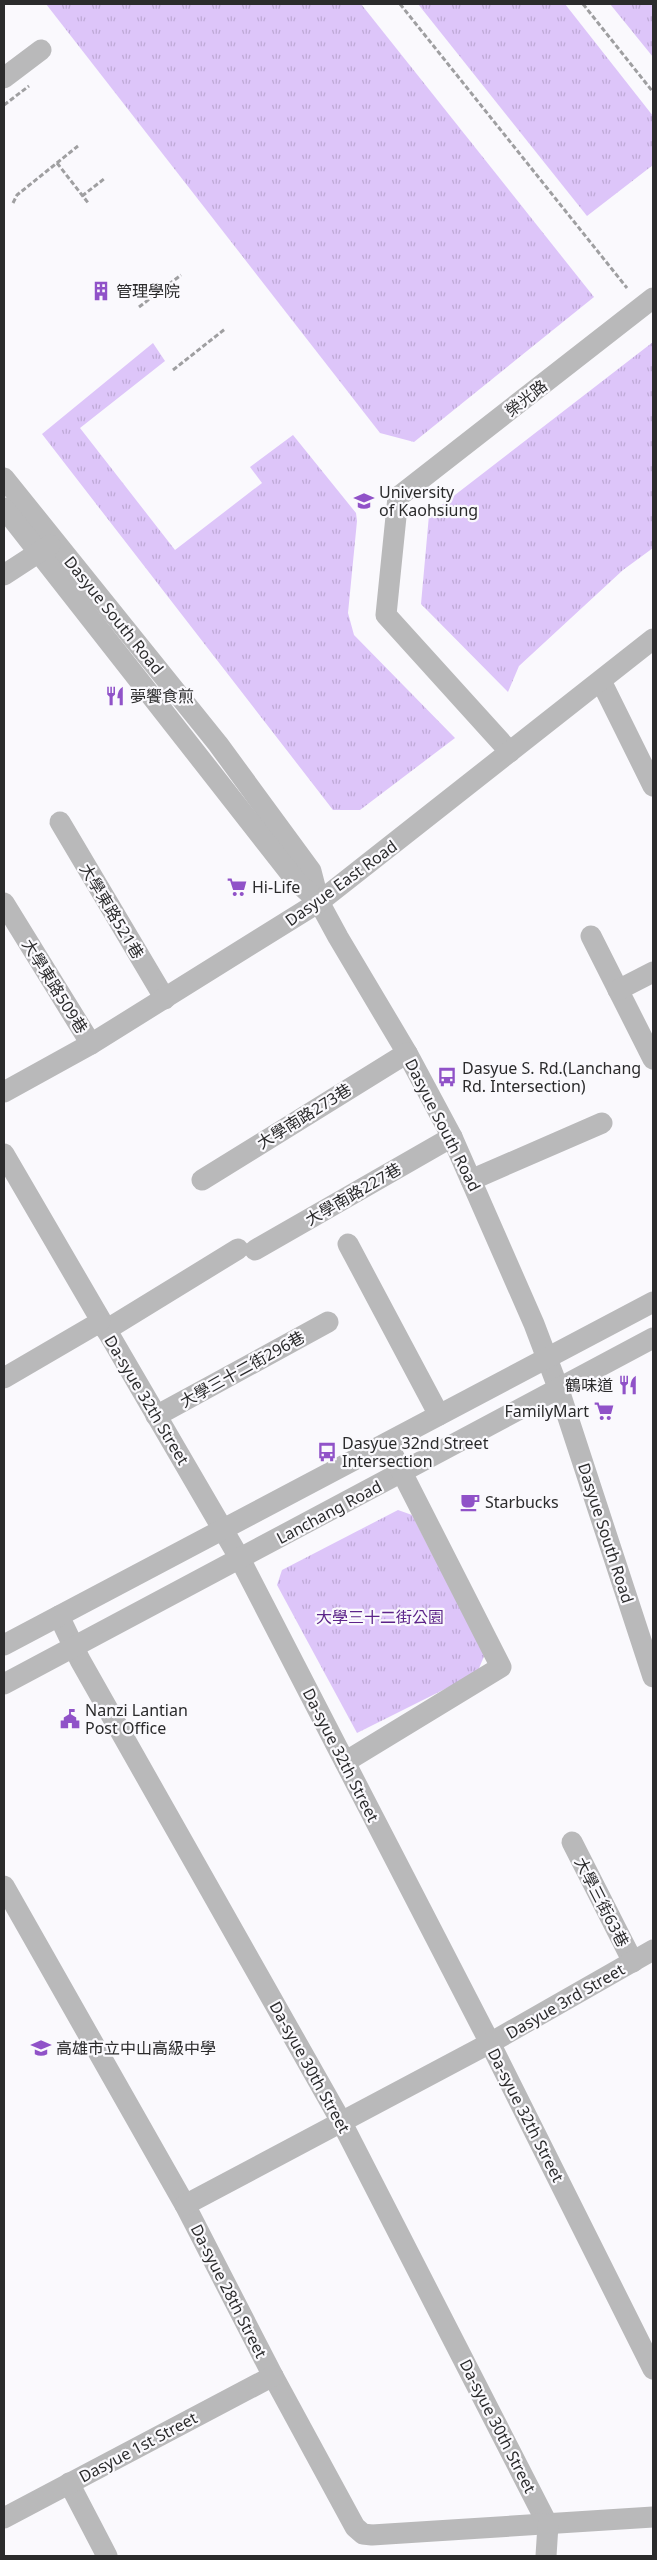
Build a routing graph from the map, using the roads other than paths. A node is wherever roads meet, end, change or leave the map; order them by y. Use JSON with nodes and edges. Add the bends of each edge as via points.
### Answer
{"nodes":[{"id":1,"x":41,"y":50,"type":"dead end"},
{"id":2,"x":4,"y":78,"type":"edge"},
{"id":3,"x":653,"y":298,"type":"edge"},
{"id":4,"x":4,"y":478,"type":"edge"},
{"id":5,"x":4,"y":508,"type":"edge"},
{"id":6,"x":47,"y":547,"type":"junction"},
{"id":7,"x":4,"y":575,"type":"edge"},
{"id":8,"x":653,"y":639,"type":"edge"},
{"id":9,"x":601,"y":681,"type":"junction"},
{"id":10,"x":510,"y":752,"type":"junction"},
{"id":11,"x":653,"y":786,"type":"edge"},
{"id":12,"x":60,"y":822,"type":"dead end"},
{"id":13,"x":319,"y":902,"type":"junction"},
{"id":14,"x":4,"y":903,"type":"edge"},
{"id":15,"x":591,"y":936,"type":"dead end"},
{"id":16,"x":653,"y":972,"type":"edge"},
{"id":17,"x":618,"y":990,"type":"junction"},
{"id":18,"x":165,"y":999,"type":"junction"},
{"id":19,"x":91,"y":1044,"type":"junction"},
{"id":20,"x":407,"y":1053,"type":"junction"},
{"id":21,"x":653,"y":1059,"type":"edge"},
{"id":22,"x":4,"y":1092,"type":"edge"},
{"id":23,"x":602,"y":1123,"type":"dead end"},
{"id":24,"x":452,"y":1138,"type":"junction"},
{"id":25,"x":4,"y":1154,"type":"edge"},
{"id":26,"x":202,"y":1180,"type":"dead end"},
{"id":27,"x":472,"y":1180,"type":"junction"},
{"id":28,"x":348,"y":1244,"type":"dead end"},
{"id":29,"x":653,"y":1302,"type":"edge"},
{"id":30,"x":328,"y":1322,"type":"dead end"},
{"id":31,"x":103,"y":1326,"type":"junction"},
{"id":32,"x":653,"y":1338,"type":"edge"},
{"id":33,"x":547,"y":1359,"type":"junction"},
{"id":34,"x":4,"y":1378,"type":"edge"},
{"id":35,"x":559,"y":1390,"type":"junction"},
{"id":36,"x":439,"y":1415,"type":"junction"},
{"id":37,"x":156,"y":1416,"type":"junction"},
{"id":38,"x":387,"y":1443,"type":"junction"},
{"id":39,"x":401,"y":1473,"type":"junction"},
{"id":40,"x":224,"y":1529,"type":"junction"},
{"id":41,"x":240,"y":1559,"type":"junction"},
{"id":42,"x":59,"y":1616,"type":"junction"},
{"id":43,"x":4,"y":1645,"type":"edge"},
{"id":44,"x":74,"y":1648,"type":"junction"},
{"id":45,"x":653,"y":1677,"type":"edge"},
{"id":46,"x":4,"y":1684,"type":"edge"},
{"id":47,"x":345,"y":1762,"type":"junction"},
{"id":48,"x":572,"y":1842,"type":"dead end"},
{"id":49,"x":4,"y":1886,"type":"edge"},
{"id":50,"x":653,"y":1950,"type":"edge"},
{"id":51,"x":632,"y":1962,"type":"junction"},
{"id":52,"x":490,"y":2043,"type":"junction"},
{"id":53,"x":342,"y":2123,"type":"junction"},
{"id":54,"x":185,"y":2205,"type":"junction"},
{"id":55,"x":653,"y":2369,"type":"edge"},
{"id":56,"x":273,"y":2376,"type":"junction"},
{"id":57,"x":69,"y":2484,"type":"junction"},
{"id":58,"x":653,"y":2517,"type":"edge"},
{"id":59,"x":4,"y":2518,"type":"edge"},
{"id":60,"x":548,"y":2525,"type":"junction"},
{"id":61,"x":107,"y":2556,"type":"edge"},
{"id":62,"x":546,"y":2556,"type":"edge"}],
"edges":[{"from":1,"to":2,"type":"street"},
{"from":3,"to":10,"type":"street","name":"榮光路","via":[[398,498],[386,615]]},
{"from":4,"to":6,"type":"street","name":"Dasyue South Road"},
{"from":5,"to":6,"type":"street","name":"Dasyue South Road"},
{"from":6,"to":7,"type":"street"},
{"from":6,"to":13,"type":"street","name":"Dasyue South Road","via":[[218,744],[311,871]]},
{"from":8,"to":9,"type":"street","name":"Dasyue East Road"},
{"from":9,"to":10,"type":"street","name":"Dasyue East Road"},
{"from":9,"to":11,"type":"street"},
{"from":10,"to":13,"type":"street","name":"Dasyue East Road"},
{"from":12,"to":18,"type":"street","name":"大學東路521巷"},
{"from":13,"to":18,"type":"street","name":"Dasyue East Road"},
{"from":13,"to":20,"type":"street","name":"Dasyue South Road"},
{"from":14,"to":19,"type":"street","name":"大學東路509巷"},
{"from":15,"to":17,"type":"street"},
{"from":16,"to":17,"type":"street"},
{"from":17,"to":21,"type":"street"},
{"from":18,"to":19,"type":"street","name":"Dasyue East Road"},
{"from":19,"to":22,"type":"street","name":"Dasyue East Road"},
{"from":20,"to":24,"type":"street","name":"Dasyue South Road"},
{"from":20,"to":26,"type":"street","name":"大學南路273巷"},
{"from":23,"to":27,"type":"street"},
{"from":24,"to":27,"type":"street","name":"Dasyue South Road"},
{"from":24,"to":31,"type":"street","name":"大學南路227巷"},
{"from":25,"to":31,"type":"street","name":"Da-syue 32th Street"},
{"from":27,"to":33,"type":"street","name":"Dasyue South Road"},
{"from":28,"to":36,"type":"street"},
{"from":29,"to":33,"type":"street","name":"Lanchang Road"},
{"from":30,"to":37,"type":"street","name":"大學三十二街296巷"},
{"from":31,"to":34,"type":"street","name":"大學南路227巷"},
{"from":31,"to":37,"type":"street","name":"Da-syue 32th Street"},
{"from":32,"to":35,"type":"street","name":"Lanchang Road"},
{"from":33,"to":35,"type":"street","name":"Dasyue South Road"},
{"from":33,"to":36,"type":"street","name":"Lanchang Road"},
{"from":35,"to":39,"type":"street","name":"Lanchang Road"},
{"from":35,"to":45,"type":"street","name":"Dasyue South Road"},
{"from":36,"to":38,"type":"street","name":"Lanchang Road"},
{"from":37,"to":40,"type":"street","name":"Da-syue 32th Street"},
{"from":38,"to":39,"type":"street"},
{"from":38,"to":40,"type":"street","name":"Lanchang Road"},
{"from":39,"to":41,"type":"street","name":"Lanchang Road"},
{"from":39,"to":47,"type":"street","via":[[501,1667]]},
{"from":40,"to":41,"type":"street","name":"Da-syue 32th Street"},
{"from":40,"to":42,"type":"street","name":"Lanchang Road"},
{"from":41,"to":44,"type":"street","name":"Lanchang Road"},
{"from":41,"to":47,"type":"street","name":"Da-syue 32th Street"},
{"from":42,"to":43,"type":"street","name":"Lanchang Road"},
{"from":42,"to":44,"type":"street","name":"Da-syue 30th Street"},
{"from":44,"to":46,"type":"street","name":"Lanchang Road"},
{"from":44,"to":53,"type":"street","name":"Da-syue 30th Street"},
{"from":47,"to":52,"type":"street","name":"Da-syue 32th Street"},
{"from":48,"to":51,"type":"street","name":"大學三街63巷"},
{"from":49,"to":54,"type":"street","name":"Da-syue 28th Street"},
{"from":50,"to":51,"type":"street","name":"Dasyue 3rd Street"},
{"from":51,"to":52,"type":"street","name":"Dasyue 3rd Street"},
{"from":52,"to":53,"type":"street","name":"Dasyue 3rd Street"},
{"from":52,"to":55,"type":"street","name":"Da-syue 32th Street"},
{"from":53,"to":54,"type":"street","name":"Dasyue 3rd Street"},
{"from":53,"to":60,"type":"street","name":"Da-syue 30th Street"},
{"from":54,"to":56,"type":"street","name":"Da-syue 28th Street"},
{"from":56,"to":57,"type":"street","name":"Dasyue 1st Street"},
{"from":56,"to":60,"type":"street","name":"Da-syue 28th Street","via":[[356,2527],[363,2534]]},
{"from":57,"to":59,"type":"street","name":"Dasyue 1st Street"},
{"from":57,"to":61,"type":"street"},
{"from":58,"to":60,"type":"street"},
{"from":60,"to":62,"type":"street"}]}
